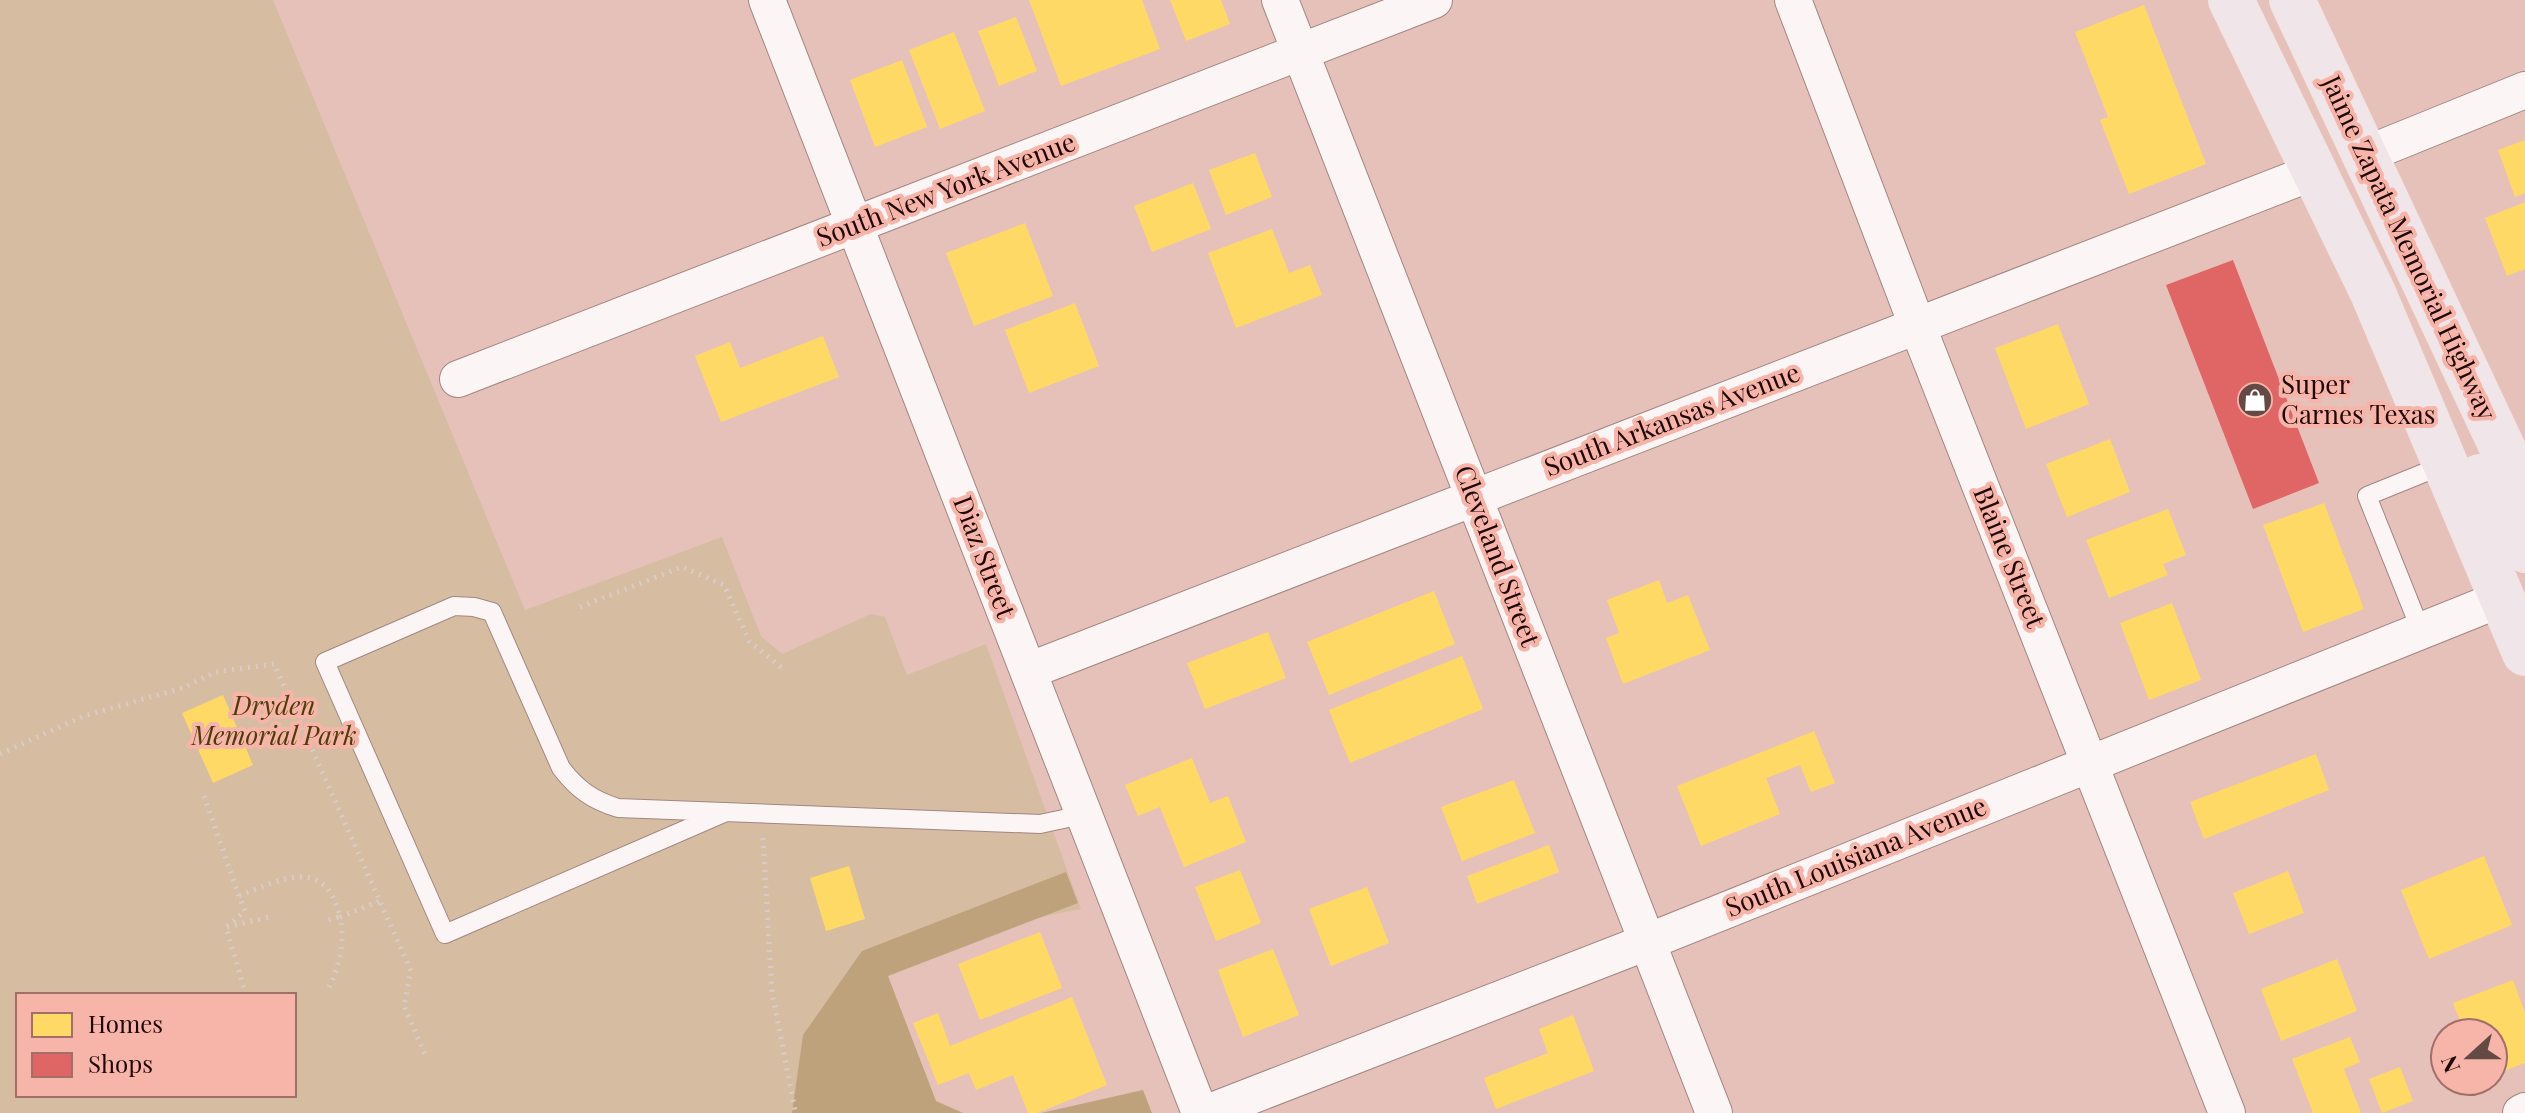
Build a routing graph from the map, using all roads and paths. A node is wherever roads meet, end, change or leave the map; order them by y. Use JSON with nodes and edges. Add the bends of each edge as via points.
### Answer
{"nodes":[{"id":1,"x":767,"y":0,"type":"edge"},
{"id":2,"x":1280,"y":0,"type":"edge"},
{"id":3,"x":1434,"y":0,"type":"edge"},
{"id":4,"x":1793,"y":0,"type":"edge"},
{"id":5,"x":2231,"y":0,"type":"edge"},
{"id":6,"x":2292,"y":0,"type":"edge"},
{"id":7,"x":1300,"y":51,"type":"junction"},
{"id":8,"x":2525,"y":90,"type":"edge"},
{"id":9,"x":2367,"y":154,"type":"junction"},
{"id":10,"x":2316,"y":171,"type":"junction"},
{"id":11,"x":855,"y":226,"type":"junction"},
{"id":12,"x":1917,"y":325,"type":"junction"},
{"id":13,"x":458,"y":379,"type":"dead end"},
{"id":14,"x":2446,"y":464,"type":"junction"},
{"id":15,"x":1474,"y":496,"type":"junction"},
{"id":16,"x":2525,"y":496,"type":"edge"},
{"id":17,"x":2525,"y":550,"type":"edge"},
{"id":18,"x":2514,"y":600,"type":"edge"},
{"id":19,"x":580,"y":607,"type":"dead end"},
{"id":20,"x":2421,"y":631,"type":"junction"},
{"id":21,"x":2525,"y":653,"type":"edge"},
{"id":22,"x":782,"y":668,"type":"dead end"},
{"id":23,"x":1028,"y":671,"type":"junction"},
{"id":24,"x":0,"y":754,"type":"edge"},
{"id":25,"x":2090,"y":763,"type":"junction"},
{"id":26,"x":204,"y":796,"type":"dead end"},
{"id":27,"x":726,"y":812,"type":"junction"},
{"id":28,"x":1082,"y":815,"type":"junction"},
{"id":29,"x":763,"y":832,"type":"dead end"},
{"id":30,"x":239,"y":896,"type":"junction"},
{"id":31,"x":380,"y":901,"type":"junction"},
{"id":32,"x":273,"y":916,"type":"dead end"},
{"id":33,"x":340,"y":917,"type":"junction"},
{"id":34,"x":328,"y":920,"type":"dead end"},
{"id":35,"x":226,"y":927,"type":"junction"},
{"id":36,"x":1647,"y":942,"type":"junction"},
{"id":37,"x":329,"y":987,"type":"dead end"},
{"id":38,"x":245,"y":993,"type":"edge"},
{"id":39,"x":427,"y":1059,"type":"dead end"},
{"id":40,"x":792,"y":1113,"type":"edge"},
{"id":41,"x":1200,"y":1113,"type":"edge"},
{"id":42,"x":1207,"y":1113,"type":"edge"},
{"id":43,"x":1714,"y":1113,"type":"edge"},
{"id":44,"x":2227,"y":1113,"type":"edge"}],
"edges":[{"from":1,"to":11,"type":"street","name":"Diaz Street"},
{"from":2,"to":7,"type":"street","name":"Cleveland Street"},
{"from":3,"to":7,"type":"street","name":"South New York Avenue"},
{"from":4,"to":12,"type":"street","name":"Blaine Street"},
{"from":5,"to":10,"type":"main road","name":"Jaime Zapata Memorial Highway"},
{"from":6,"to":9,"type":"main road","name":"Jaime Zapata Memorial Highway"},
{"from":7,"to":11,"type":"street","name":"South New York Avenue"},
{"from":7,"to":15,"type":"street","name":"Cleveland Street"},
{"from":8,"to":9,"type":"street"},
{"from":9,"to":16,"type":"main road","name":"Jaime Zapata Memorial Highway"},
{"from":10,"to":12,"type":"street","name":"South Arkansas Avenue"},
{"from":10,"to":14,"type":"main road","name":"Jaime Zapata Memorial Highway"},
{"from":10,"to":17,"type":"main road","via":[[2332,176],[2350,195],[2489,497]]},
{"from":11,"to":13,"type":"street","name":"South New York Avenue"},
{"from":11,"to":23,"type":"street","name":"Diaz Street"},
{"from":12,"to":15,"type":"street","name":"South Arkansas Avenue"},
{"from":12,"to":25,"type":"street","name":"Blaine Street"},
{"from":14,"to":18,"type":"main road","name":"Jaime Zapata Memorial Highway"},
{"from":14,"to":20,"type":"lane","via":[[2367,496]]},
{"from":15,"to":23,"type":"street","name":"South Arkansas Avenue"},
{"from":15,"to":36,"type":"street","name":"Cleveland Street"},
{"from":18,"to":20,"type":"street","name":"South Louisiana Avenue"},
{"from":18,"to":21,"type":"main road","name":"Jaime Zapata Memorial Highway"},
{"from":19,"to":22,"type":"path","via":[[682,567],[724,585],[749,641]]},
{"from":20,"to":25,"type":"street","name":"South Louisiana Avenue"},
{"from":23,"to":28,"type":"street","name":"Diaz Street"},
{"from":24,"to":31,"type":"path","via":[[84,716],[182,688],[216,672],[274,664]]},
{"from":25,"to":36,"type":"street","name":"South Louisiana Avenue"},
{"from":25,"to":44,"type":"street","name":"Blaine Street"},
{"from":26,"to":30,"type":"path"},
{"from":27,"to":27,"type":"lane","via":[[445,934],[325,662],[454,606],[492,612],[561,768],[576,788],[618,808]]},
{"from":27,"to":28,"type":"lane","via":[[1040,824]]},
{"from":28,"to":41,"type":"street","name":"Diaz Street"},
{"from":29,"to":40,"type":"path","via":[[772,992]]},
{"from":30,"to":33,"type":"path","via":[[278,880],[316,880],[328,886]]},
{"from":30,"to":35,"type":"path","via":[[245,911]]},
{"from":31,"to":33,"type":"path"},
{"from":31,"to":39,"type":"path","via":[[411,971],[404,1006]]},
{"from":32,"to":35,"type":"path"},
{"from":33,"to":34,"type":"path"},
{"from":33,"to":37,"type":"path","via":[[343,930]]},
{"from":35,"to":38,"type":"path"},
{"from":36,"to":42,"type":"street","name":"South Louisiana Avenue"},
{"from":36,"to":43,"type":"street","name":"Cleveland Street"}]}
